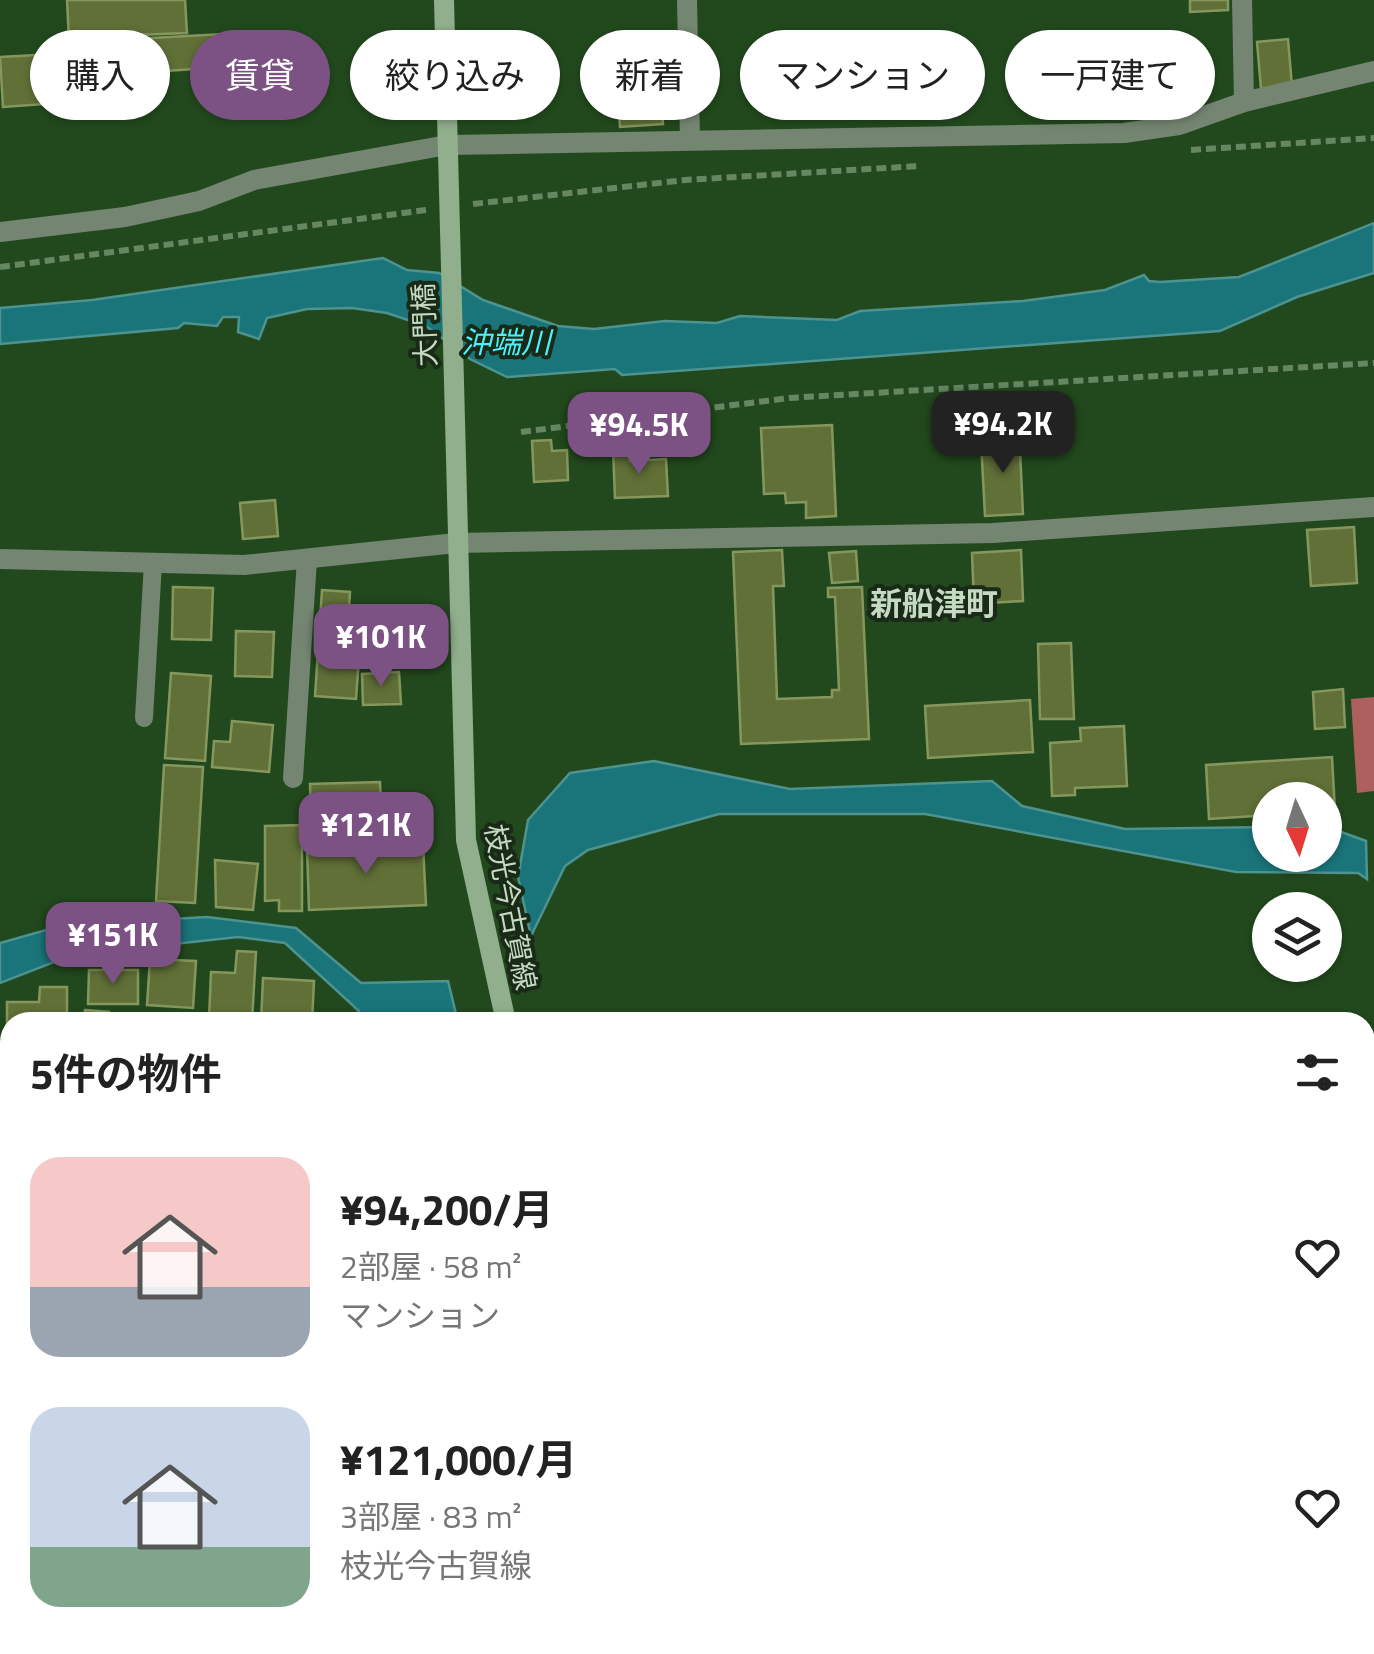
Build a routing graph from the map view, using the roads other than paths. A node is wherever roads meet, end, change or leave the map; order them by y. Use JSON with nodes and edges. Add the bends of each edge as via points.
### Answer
{"nodes":[{"id":1,"x":444,"y":0,"type":"edge"},
{"id":2,"x":687,"y":0,"type":"edge"},
{"id":3,"x":1242,"y":0,"type":"edge"},
{"id":4,"x":1374,"y":71,"type":"edge"},
{"id":5,"x":1244,"y":102,"type":"junction"},
{"id":6,"x":690,"y":138,"type":"junction"},
{"id":7,"x":447,"y":145,"type":"junction"},
{"id":8,"x":0,"y":232,"type":"edge"},
{"id":9,"x":455,"y":441,"type":"joint"},
{"id":10,"x":1374,"y":507,"type":"edge"},
{"id":11,"x":456,"y":544,"type":"junction"},
{"id":12,"x":0,"y":559,"type":"edge"},
{"id":13,"x":307,"y":559,"type":"junction"},
{"id":14,"x":153,"y":562,"type":"junction"},
{"id":15,"x":144,"y":718,"type":"dead end"},
{"id":16,"x":293,"y":778,"type":"dead end"},
{"id":17,"x":504,"y":1012,"type":"edge"}],
"edges":[{"from":1,"to":7,"type":"main road","name":"大門橋"},
{"from":2,"to":6,"type":"street"},
{"from":3,"to":5,"type":"street"},
{"from":4,"to":5,"type":"street"},
{"from":5,"to":6,"type":"street","via":[[1179,125],[1124,133]]},
{"from":6,"to":7,"type":"street"},
{"from":7,"to":8,"type":"street","via":[[254,180],[199,201],[125,217]]},
{"from":7,"to":9,"type":"main road","name":"大門橋"},
{"from":9,"to":11,"type":"main road","name":"枝光今古賀線"},
{"from":10,"to":11,"type":"street","via":[[993,532]]},
{"from":11,"to":13,"type":"street"},
{"from":11,"to":17,"type":"main road","name":"枝光今古賀線","via":[[466,840]]},
{"from":12,"to":14,"type":"street"},
{"from":13,"to":14,"type":"street"},
{"from":13,"to":16,"type":"street"},
{"from":14,"to":15,"type":"lane"}]}
